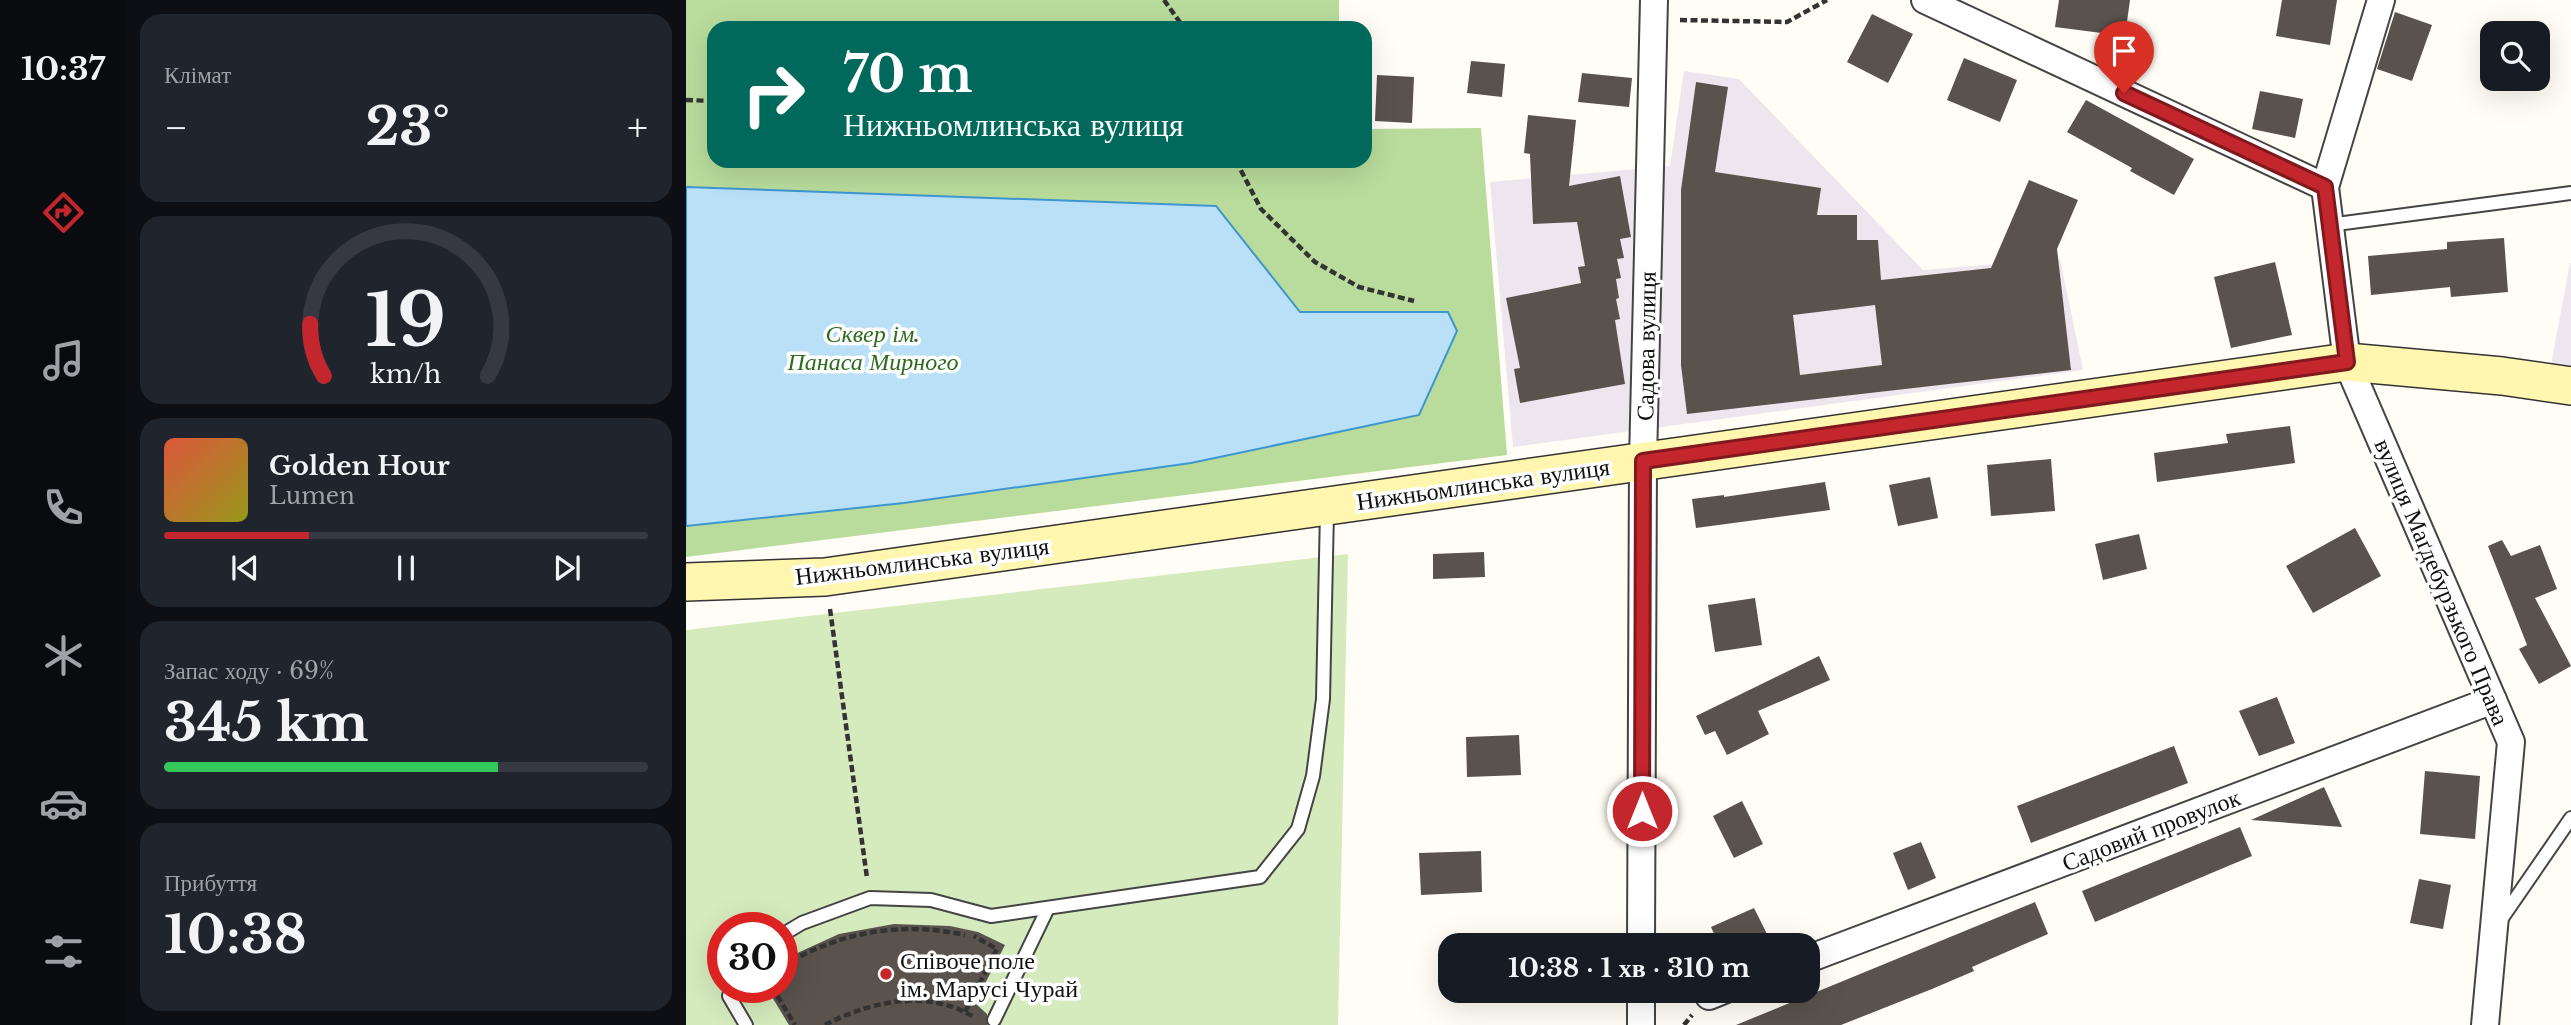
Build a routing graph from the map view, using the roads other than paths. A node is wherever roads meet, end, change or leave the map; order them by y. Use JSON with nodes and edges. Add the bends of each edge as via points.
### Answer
{"nodes":[{"id":1,"x":1925,"y":0,"type":"edge"},
{"id":2,"x":2381,"y":0,"type":"edge"},
{"id":3,"x":1654,"y":10,"type":"edge"},
{"id":4,"x":2325,"y":187,"type":"junction"},
{"id":5,"x":2571,"y":192,"type":"edge"},
{"id":6,"x":2329,"y":225,"type":"junction"},
{"id":7,"x":2347,"y":362,"type":"junction"},
{"id":8,"x":2571,"y":386,"type":"edge"},
{"id":9,"x":1643,"y":461,"type":"junction"},
{"id":10,"x":1327,"y":507,"type":"junction"},
{"id":11,"x":686,"y":582,"type":"edge"},
{"id":12,"x":2493,"y":700,"type":"junction"},
{"id":13,"x":2571,"y":818,"type":"edge"},
{"id":14,"x":1048,"y":908,"type":"junction"},
{"id":15,"x":798,"y":925,"type":"edge"},
{"id":16,"x":2492,"y":932,"type":"junction"},
{"id":17,"x":1641,"y":933,"type":"edge"},
{"id":18,"x":1820,"y":954,"type":"edge"},
{"id":19,"x":733,"y":1003,"type":"edge"},
{"id":20,"x":1641,"y":1003,"type":"edge"},
{"id":21,"x":994,"y":1020,"type":"dead end"},
{"id":22,"x":746,"y":1025,"type":"edge"},
{"id":23,"x":1641,"y":1025,"type":"edge"},
{"id":24,"x":2485,"y":1025,"type":"edge"}],
"edges":[{"from":1,"to":4,"type":"street"},
{"from":2,"to":4,"type":"street"},
{"from":3,"to":9,"type":"street","name":"Садова вулиця"},
{"from":4,"to":6,"type":"street","name":"вулиця Маґдебурзького Права"},
{"from":5,"to":6,"type":"lane"},
{"from":6,"to":7,"type":"street","name":"вулиця Маґдебурзького Права"},
{"from":7,"to":8,"type":"main road","name":"Нижньомлинська вулиця"},
{"from":7,"to":9,"type":"main road","name":"Нижньомлинська вулиця"},
{"from":7,"to":12,"type":"street","name":"вулиця Маґдебурзького Права"},
{"from":9,"to":10,"type":"main road","name":"Нижньомлинська вулиця"},
{"from":9,"to":17,"type":"street","name":"Садова вулиця"},
{"from":10,"to":11,"type":"main road","name":"Нижньомлинська вулиця","via":[[825,577]]},
{"from":10,"to":14,"type":"lane","via":[[1323,699],[1313,776],[1298,828],[1260,877]]},
{"from":12,"to":16,"type":"street","name":"вулиця Маґдебурзького Права","via":[[2511,742]]},
{"from":12,"to":18,"type":"street","name":"Садовий провулок"},
{"from":13,"to":16,"type":"lane"},
{"from":14,"to":15,"type":"lane","via":[[991,916],[931,900],[870,898]]},
{"from":14,"to":21,"type":"lane"},
{"from":16,"to":24,"type":"street","name":"вулиця Маґдебурзького Права"},
{"from":19,"to":22,"type":"lane"},
{"from":20,"to":23,"type":"street"}]}
